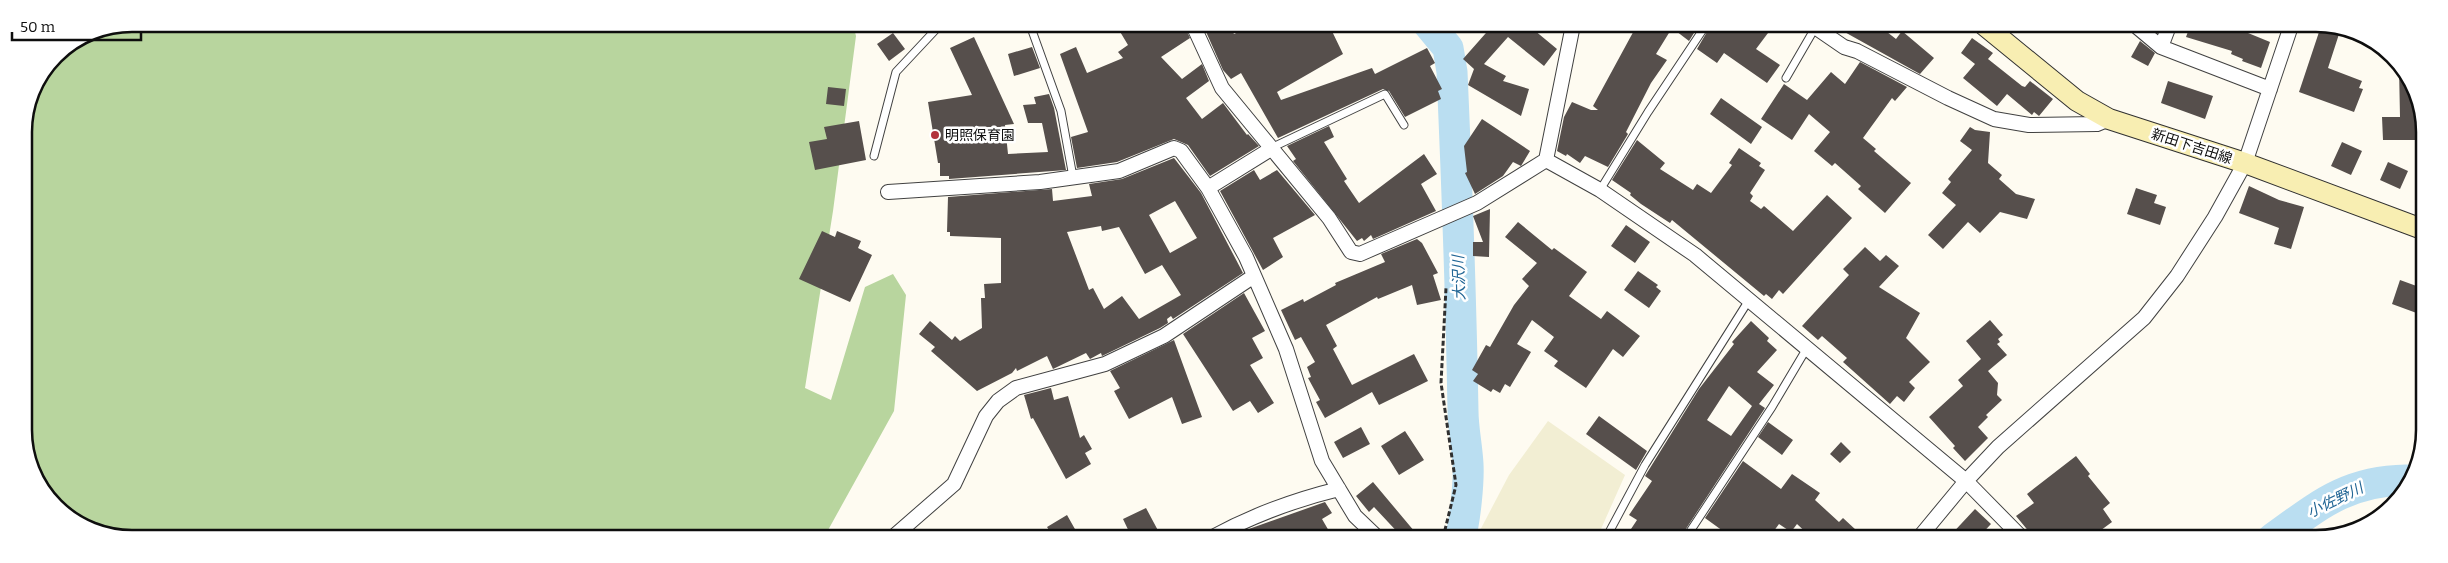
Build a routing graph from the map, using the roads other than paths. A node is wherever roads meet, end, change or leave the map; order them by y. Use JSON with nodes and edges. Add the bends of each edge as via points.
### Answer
{"nodes":[{"id":1,"x":1572,"y":32,"type":"edge"},
{"id":2,"x":1701,"y":32,"type":"edge"},
{"id":3,"x":1811,"y":32,"type":"edge"},
{"id":4,"x":1822,"y":32,"type":"edge"},
{"id":5,"x":1992,"y":32,"type":"edge"},
{"id":6,"x":2143,"y":32,"type":"edge"},
{"id":7,"x":2167,"y":32,"type":"edge"},
{"id":8,"x":2289,"y":32,"type":"edge"},
{"id":9,"x":933,"y":33,"type":"edge"},
{"id":10,"x":1033,"y":33,"type":"edge"},
{"id":11,"x":1196,"y":33,"type":"edge"},
{"id":12,"x":2161,"y":47,"type":"junction"},
{"id":13,"x":1786,"y":78,"type":"dead end"},
{"id":14,"x":2270,"y":88,"type":"junction"},
{"id":15,"x":2109,"y":119,"type":"junction"},
{"id":16,"x":1404,"y":125,"type":"dead end"},
{"id":17,"x":1271,"y":149,"type":"junction"},
{"id":18,"x":874,"y":156,"type":"dead end"},
{"id":19,"x":1546,"y":160,"type":"junction"},
{"id":20,"x":2245,"y":163,"type":"junction"},
{"id":21,"x":1072,"y":177,"type":"junction"},
{"id":22,"x":1208,"y":188,"type":"junction"},
{"id":23,"x":1600,"y":190,"type":"junction"},
{"id":24,"x":888,"y":192,"type":"dead end"},
{"id":25,"x":2416,"y":227,"type":"edge"},
{"id":26,"x":1254,"y":276,"type":"junction"},
{"id":27,"x":1749,"y":300,"type":"junction"},
{"id":28,"x":1807,"y":348,"type":"junction"},
{"id":29,"x":1966,"y":481,"type":"junction"},
{"id":30,"x":1339,"y":489,"type":"junction"},
{"id":31,"x":901,"y":530,"type":"edge"},
{"id":32,"x":1226,"y":530,"type":"edge"},
{"id":33,"x":1370,"y":530,"type":"edge"},
{"id":34,"x":1610,"y":530,"type":"edge"},
{"id":35,"x":1690,"y":530,"type":"edge"},
{"id":36,"x":1925,"y":530,"type":"edge"},
{"id":37,"x":2014,"y":530,"type":"edge"}],
"edges":[{"from":1,"to":19,"type":"street"},
{"from":2,"to":23,"type":"lane"},
{"from":3,"to":13,"type":"lane"},
{"from":4,"to":15,"type":"street","via":[[1844,47],[1994,119],[2029,125],[2097,124]]},
{"from":5,"to":15,"type":"main road","name":"新田下吉田線","via":[[2077,101]]},
{"from":6,"to":12,"type":"street"},
{"from":7,"to":12,"type":"street"},
{"from":8,"to":14,"type":"street"},
{"from":9,"to":18,"type":"lane","via":[[896,72]]},
{"from":10,"to":21,"type":"lane","via":[[1061,111]]},
{"from":11,"to":17,"type":"street","via":[[1222,88]]},
{"from":12,"to":14,"type":"street"},
{"from":14,"to":20,"type":"street"},
{"from":15,"to":20,"type":"main road","name":"新田下吉田線"},
{"from":16,"to":17,"type":"lane","via":[[1385,94]]},
{"from":17,"to":19,"type":"street","via":[[1329,218],[1351,252],[1360,254],[1477,202]]},
{"from":17,"to":22,"type":"street"},
{"from":19,"to":23,"type":"street"},
{"from":20,"to":25,"type":"main road","name":"新田下吉田線"},
{"from":20,"to":29,"type":"street","via":[[2177,276],[2144,318],[1998,447]]},
{"from":21,"to":22,"type":"street","via":[[1119,171],[1174,148],[1181,150]]},
{"from":21,"to":24,"type":"street"},
{"from":22,"to":26,"type":"street"},
{"from":23,"to":27,"type":"street","via":[[1695,255]]},
{"from":26,"to":30,"type":"street","via":[[1286,348],[1322,461]]},
{"from":26,"to":31,"type":"street","via":[[1164,336],[1105,364],[1016,388],[998,401],[986,416],[954,484]]},
{"from":27,"to":28,"type":"street"},
{"from":27,"to":34,"type":"lane","via":[[1645,465]]},
{"from":28,"to":29,"type":"street"},
{"from":28,"to":35,"type":"lane"},
{"from":29,"to":36,"type":"street"},
{"from":29,"to":37,"type":"street"},
{"from":30,"to":32,"type":"street","via":[[1283,505]]},
{"from":30,"to":33,"type":"street","via":[[1355,516]]}]}
